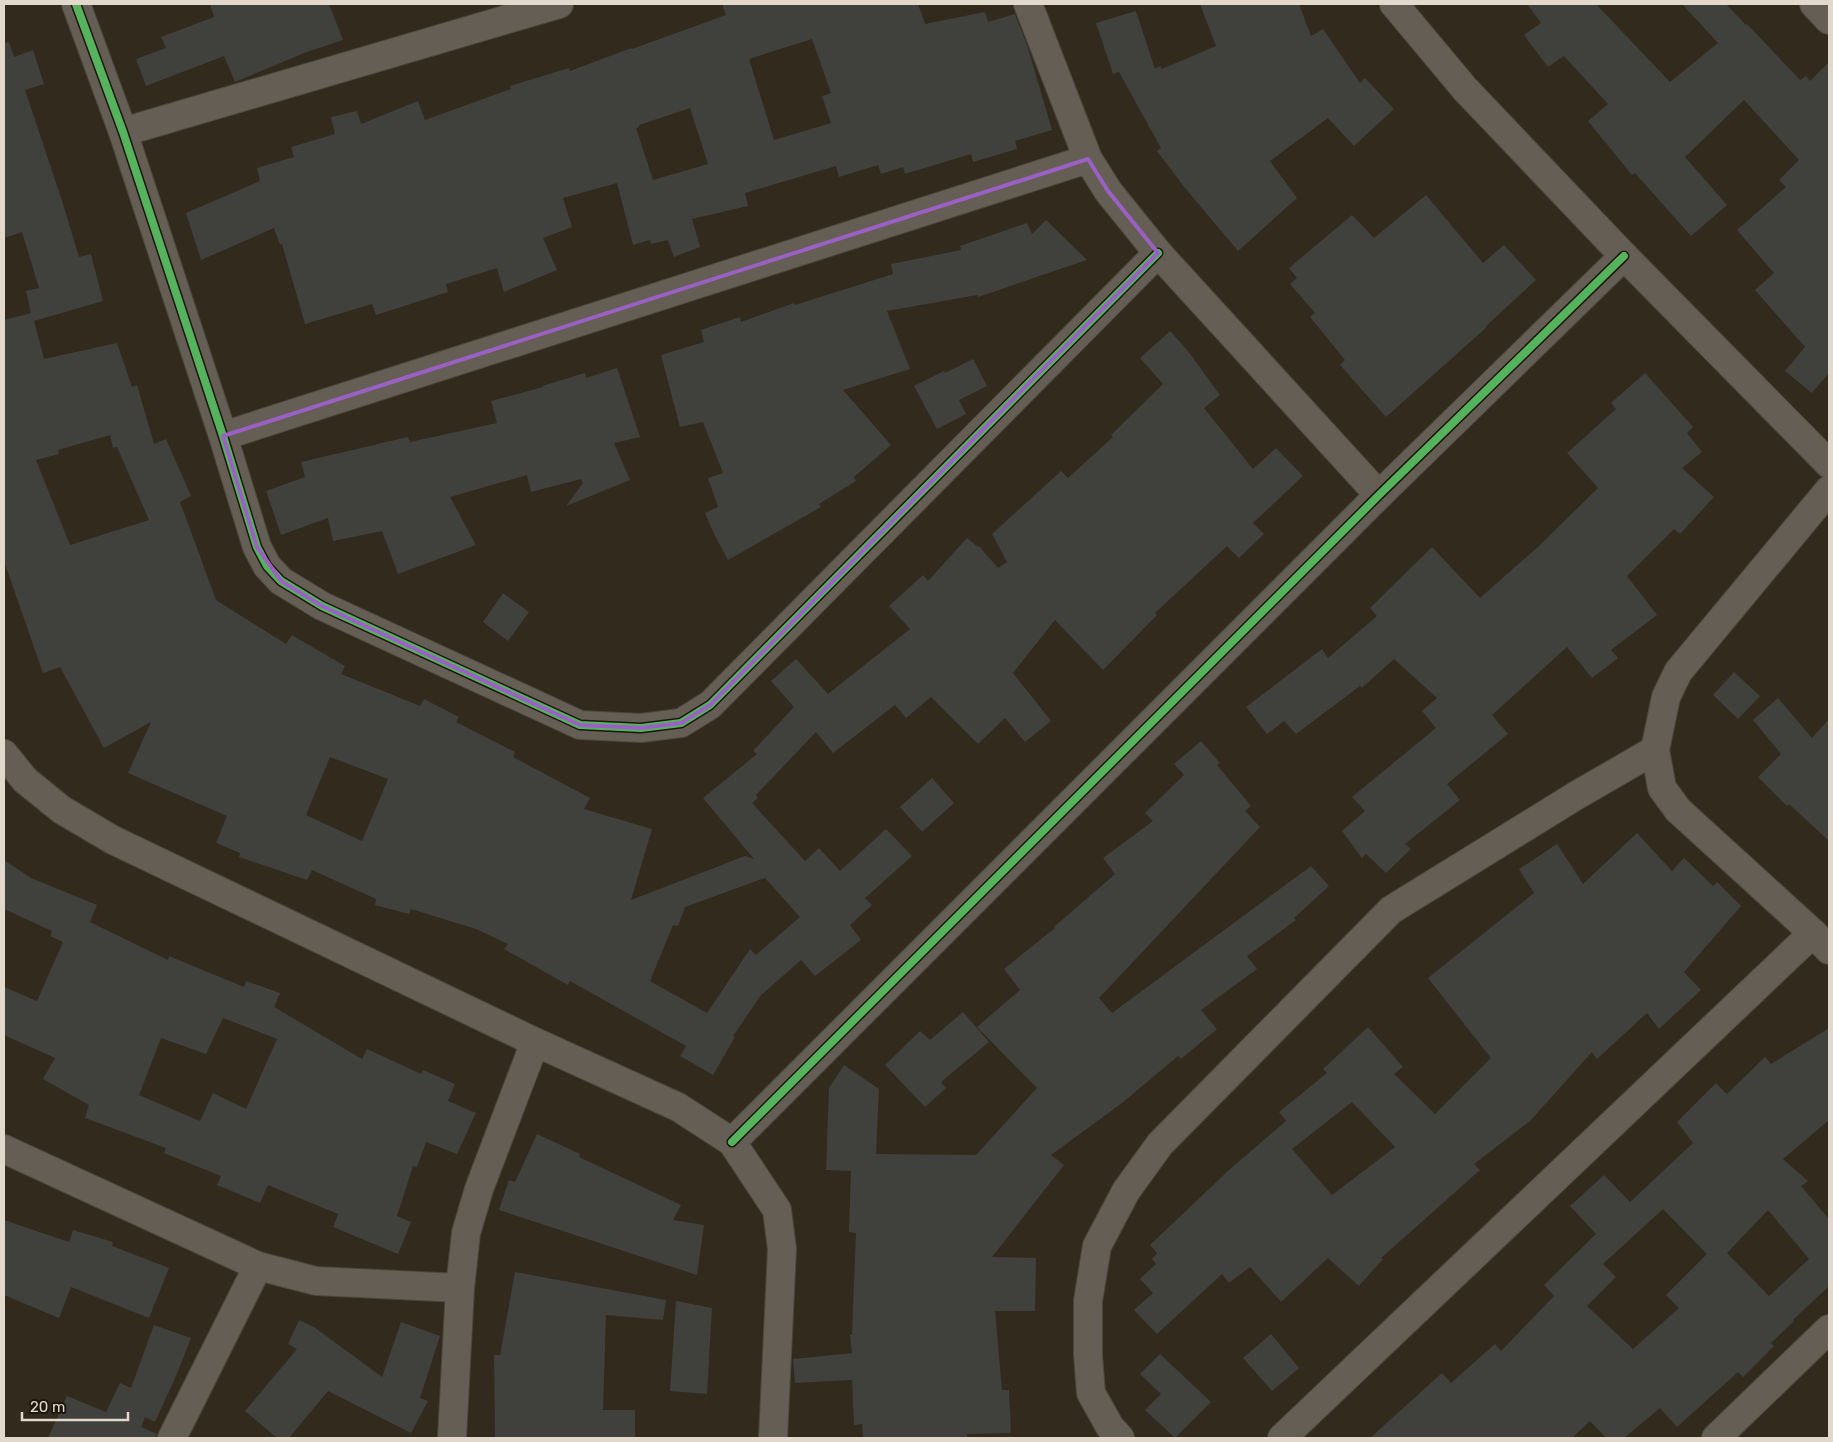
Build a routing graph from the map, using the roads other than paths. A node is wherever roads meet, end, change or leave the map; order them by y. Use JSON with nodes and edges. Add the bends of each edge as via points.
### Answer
{"nodes":[{"id":1,"x":76,"y":4,"type":"edge"},
{"id":2,"x":559,"y":4,"type":"edge"},
{"id":3,"x":1028,"y":4,"type":"edge"},
{"id":4,"x":1394,"y":4,"type":"edge"},
{"id":5,"x":1814,"y":4,"type":"edge"},
{"id":6,"x":1829,"y":20,"type":"edge"},
{"id":7,"x":123,"y":132,"type":"junction"},
{"id":8,"x":1088,"y":159,"type":"junction"},
{"id":9,"x":1158,"y":253,"type":"junction"},
{"id":10,"x":1624,"y":256,"type":"junction"},
{"id":11,"x":223,"y":436,"type":"junction"},
{"id":12,"x":1829,"y":464,"type":"edge"},
{"id":13,"x":1829,"y":490,"type":"edge"},
{"id":14,"x":1379,"y":495,"type":"junction"},
{"id":15,"x":1655,"y":750,"type":"junction"},
{"id":16,"x":4,"y":754,"type":"edge"},
{"id":17,"x":1821,"y":942,"type":"edge"},
{"id":18,"x":535,"y":1042,"type":"junction"},
{"id":19,"x":732,"y":1142,"type":"junction"},
{"id":20,"x":4,"y":1149,"type":"edge"},
{"id":21,"x":258,"y":1266,"type":"junction"},
{"id":22,"x":460,"y":1288,"type":"junction"},
{"id":23,"x":1829,"y":1329,"type":"edge"},
{"id":24,"x":172,"y":1438,"type":"edge"},
{"id":25,"x":452,"y":1438,"type":"edge"},
{"id":26,"x":773,"y":1438,"type":"edge"},
{"id":27,"x":1120,"y":1438,"type":"edge"},
{"id":28,"x":1282,"y":1438,"type":"edge"},
{"id":29,"x":1716,"y":1438,"type":"edge"}],
"edges":[{"from":1,"to":7,"type":"street"},
{"from":2,"to":7,"type":"street"},
{"from":3,"to":8,"type":"street"},
{"from":4,"to":10,"type":"street","via":[[1465,89]]},
{"from":5,"to":6,"type":"street"},
{"from":7,"to":11,"type":"street"},
{"from":8,"to":9,"type":"street","via":[[1108,191]]},
{"from":8,"to":11,"type":"street"},
{"from":9,"to":11,"type":"street","via":[[710,705],[681,723],[641,728],[580,725],[322,606],[281,581],[267,566],[257,547]]},
{"from":9,"to":14,"type":"street"},
{"from":10,"to":12,"type":"street"},
{"from":10,"to":14,"type":"street"},
{"from":13,"to":15,"type":"street","via":[[1678,672],[1666,696]]},
{"from":14,"to":19,"type":"street"},
{"from":15,"to":17,"type":"street","via":[[1662,788],[1678,810]]},
{"from":15,"to":27,"type":"street","via":[[1391,910],[1160,1144],[1126,1191],[1097,1246],[1088,1301],[1091,1393]]},
{"from":16,"to":18,"type":"street","via":[[25,780],[62,810],[113,840]]},
{"from":17,"to":28,"type":"street"},
{"from":18,"to":19,"type":"street","via":[[678,1107]]},
{"from":18,"to":22,"type":"street","via":[[466,1233]]},
{"from":19,"to":26,"type":"street","via":[[777,1210],[782,1249]]},
{"from":20,"to":21,"type":"street"},
{"from":21,"to":22,"type":"street","via":[[316,1281]]},
{"from":21,"to":24,"type":"street"},
{"from":22,"to":25,"type":"street"},
{"from":23,"to":29,"type":"street"}]}
